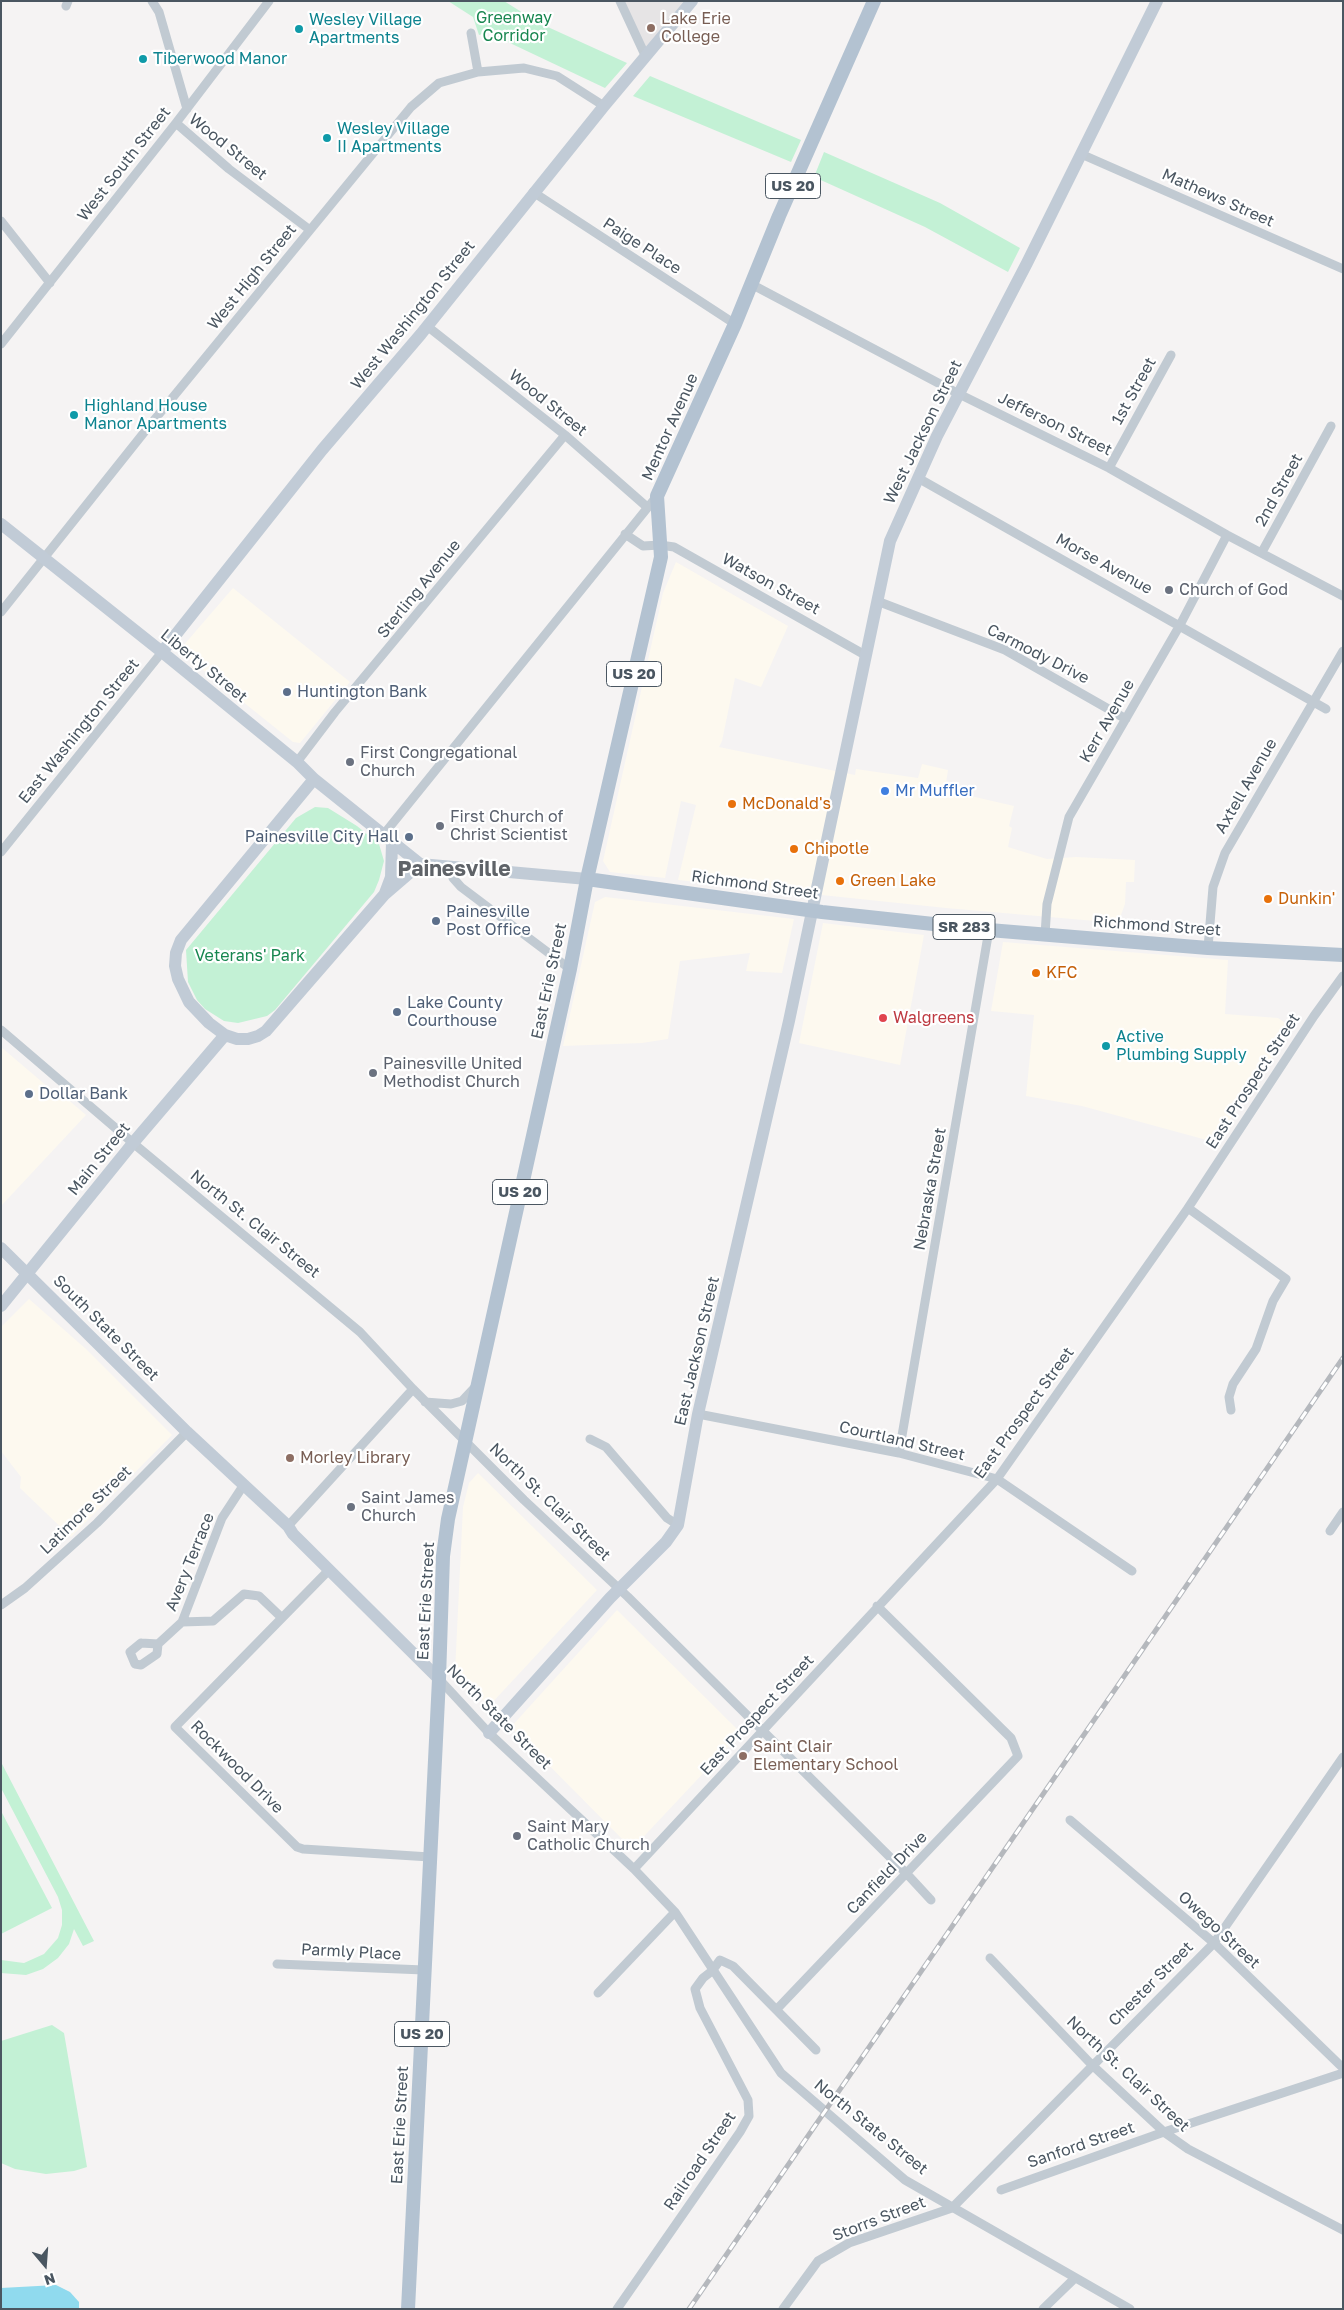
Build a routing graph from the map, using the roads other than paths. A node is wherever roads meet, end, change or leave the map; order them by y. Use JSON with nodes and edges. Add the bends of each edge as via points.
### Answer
{"nodes":[{"id":1,"x":152,"y":1,"type":"edge"},
{"id":2,"x":269,"y":1,"type":"edge"},
{"id":3,"x":620,"y":1,"type":"edge"},
{"id":4,"x":692,"y":1,"type":"edge"},
{"id":5,"x":874,"y":1,"type":"edge"},
{"id":6,"x":1157,"y":1,"type":"edge"},
{"id":7,"x":472,"y":34,"type":"dead end"},
{"id":8,"x":645,"y":55,"type":"junction"},
{"id":9,"x":478,"y":72,"type":"junction"},
{"id":10,"x":604,"y":106,"type":"junction"},
{"id":11,"x":187,"y":109,"type":"junction"},
{"id":12,"x":176,"y":124,"type":"junction"},
{"id":13,"x":1082,"y":154,"type":"junction"},
{"id":14,"x":533,"y":192,"type":"junction"},
{"id":15,"x":1,"y":221,"type":"edge"},
{"id":16,"x":310,"y":230,"type":"junction"},
{"id":17,"x":1343,"y":269,"type":"edge"},
{"id":18,"x":50,"y":283,"type":"junction"},
{"id":19,"x":751,"y":284,"type":"junction"},
{"id":20,"x":735,"y":324,"type":"junction"},
{"id":21,"x":427,"y":326,"type":"junction"},
{"id":22,"x":1,"y":344,"type":"edge"},
{"id":23,"x":1171,"y":355,"type":"dead end"},
{"id":24,"x":959,"y":394,"type":"junction"},
{"id":25,"x":1331,"y":426,"type":"dead end"},
{"id":26,"x":565,"y":436,"type":"junction"},
{"id":27,"x":1109,"y":468,"type":"junction"},
{"id":28,"x":918,"y":478,"type":"junction"},
{"id":29,"x":657,"y":496,"type":"junction"},
{"id":30,"x":647,"y":507,"type":"junction"},
{"id":31,"x":1,"y":524,"type":"edge"},
{"id":32,"x":625,"y":534,"type":"junction"},
{"id":33,"x":1228,"y":534,"type":"junction"},
{"id":34,"x":660,"y":545,"type":"junction"},
{"id":35,"x":1262,"y":552,"type":"junction"},
{"id":36,"x":44,"y":558,"type":"junction"},
{"id":37,"x":1343,"y":596,"type":"edge"},
{"id":38,"x":877,"y":601,"type":"junction"},
{"id":39,"x":1,"y":612,"type":"edge"},
{"id":40,"x":1180,"y":625,"type":"junction"},
{"id":41,"x":1343,"y":651,"type":"edge"},
{"id":42,"x":162,"y":652,"type":"junction"},
{"id":43,"x":865,"y":655,"type":"junction"},
{"id":44,"x":1313,"y":701,"type":"junction"},
{"id":45,"x":1326,"y":709,"type":"dead end"},
{"id":46,"x":1126,"y":719,"type":"junction"},
{"id":47,"x":297,"y":762,"type":"junction"},
{"id":48,"x":314,"y":779,"type":"junction"},
{"id":49,"x":388,"y":838,"type":"junction"},
{"id":50,"x":1,"y":852,"type":"edge"},
{"id":51,"x":420,"y":864,"type":"junction"},
{"id":52,"x":450,"y":867,"type":"junction"},
{"id":53,"x":588,"y":879,"type":"junction"},
{"id":54,"x":384,"y":895,"type":"junction"},
{"id":55,"x":811,"y":910,"type":"junction"},
{"id":56,"x":989,"y":930,"type":"junction"},
{"id":57,"x":1045,"y":935,"type":"junction"},
{"id":58,"x":1208,"y":948,"type":"junction"},
{"id":59,"x":1343,"y":955,"type":"edge"},
{"id":60,"x":570,"y":969,"type":"junction"},
{"id":61,"x":1343,"y":976,"type":"edge"},
{"id":62,"x":1,"y":1030,"type":"edge"},
{"id":63,"x":225,"y":1035,"type":"junction"},
{"id":64,"x":133,"y":1143,"type":"junction"},
{"id":65,"x":1188,"y":1208,"type":"junction"},
{"id":66,"x":1,"y":1248,"type":"edge"},
{"id":67,"x":28,"y":1274,"type":"junction"},
{"id":68,"x":1,"y":1306,"type":"edge"},
{"id":69,"x":477,"y":1385,"type":"junction"},
{"id":70,"x":413,"y":1389,"type":"junction"},
{"id":71,"x":426,"y":1402,"type":"junction"},
{"id":72,"x":1230,"y":1410,"type":"dead end"},
{"id":73,"x":698,"y":1414,"type":"junction"},
{"id":74,"x":187,"y":1432,"type":"junction"},
{"id":75,"x":590,"y":1439,"type":"dead end"},
{"id":76,"x":464,"y":1440,"type":"junction"},
{"id":77,"x":899,"y":1453,"type":"junction"},
{"id":78,"x":997,"y":1479,"type":"junction"},
{"id":79,"x":243,"y":1486,"type":"junction"},
{"id":80,"x":1343,"y":1512,"type":"edge"},
{"id":81,"x":678,"y":1525,"type":"junction"},
{"id":82,"x":288,"y":1526,"type":"junction"},
{"id":83,"x":1330,"y":1531,"type":"dead end"},
{"id":84,"x":329,"y":1570,"type":"junction"},
{"id":85,"x":1132,"y":1571,"type":"dead end"},
{"id":86,"x":619,"y":1590,"type":"junction"},
{"id":87,"x":1,"y":1606,"type":"edge"},
{"id":88,"x":877,"y":1606,"type":"junction"},
{"id":89,"x":282,"y":1617,"type":"junction"},
{"id":90,"x":182,"y":1622,"type":"junction"},
{"id":91,"x":158,"y":1644,"type":"dead end"},
{"id":92,"x":439,"y":1680,"type":"junction"},
{"id":93,"x":764,"y":1731,"type":"junction"},
{"id":94,"x":489,"y":1733,"type":"junction"},
{"id":95,"x":1343,"y":1757,"type":"edge"},
{"id":96,"x":1070,"y":1820,"type":"dead end"},
{"id":97,"x":430,"y":1857,"type":"junction"},
{"id":98,"x":634,"y":1868,"type":"junction"},
{"id":99,"x":908,"y":1874,"type":"junction"},
{"id":100,"x":931,"y":1900,"type":"dead end"},
{"id":101,"x":675,"y":1912,"type":"junction"},
{"id":102,"x":1214,"y":1942,"type":"junction"},
{"id":103,"x":990,"y":1958,"type":"dead end"},
{"id":104,"x":277,"y":1964,"type":"dead end"},
{"id":105,"x":424,"y":1970,"type":"junction"},
{"id":106,"x":712,"y":1971,"type":"junction"},
{"id":107,"x":598,"y":1993,"type":"dead end"},
{"id":108,"x":777,"y":2009,"type":"junction"},
{"id":109,"x":816,"y":2050,"type":"dead end"},
{"id":110,"x":1091,"y":2064,"type":"junction"},
{"id":111,"x":1343,"y":2068,"type":"edge"},
{"id":112,"x":1343,"y":2073,"type":"edge"},
{"id":113,"x":1164,"y":2132,"type":"junction"},
{"id":114,"x":1001,"y":2190,"type":"dead end"},
{"id":115,"x":952,"y":2208,"type":"junction"},
{"id":116,"x":1343,"y":2230,"type":"edge"},
{"id":117,"x":1075,"y":2278,"type":"junction"},
{"id":118,"x":408,"y":2309,"type":"edge"},
{"id":119,"x":617,"y":2309,"type":"edge"},
{"id":120,"x":783,"y":2309,"type":"edge"},
{"id":121,"x":1043,"y":2309,"type":"edge"},
{"id":122,"x":1130,"y":2309,"type":"edge"}],
"edges":[{"from":1,"to":11,"type":"street","via":[[159,12]]},
{"from":2,"to":11,"type":"street","name":"West South Street"},
{"from":3,"to":8,"type":"street"},
{"from":4,"to":8,"type":"street","name":"West Washington Street"},
{"from":5,"to":19,"type":"main road","name":"Mentor Avenue","number":"US 20"},
{"from":6,"to":13,"type":"street","name":"West Jackson Street"},
{"from":7,"to":9,"type":"street"},
{"from":8,"to":10,"type":"street","name":"West Washington Street"},
{"from":9,"to":10,"type":"street","name":"West High Street","via":[[524,68],[557,76]]},
{"from":9,"to":16,"type":"street","name":"West High Street","via":[[439,82],[411,107]]},
{"from":10,"to":14,"type":"street","name":"West Washington Street"},
{"from":11,"to":12,"type":"street","name":"West South Street"},
{"from":12,"to":16,"type":"street","name":"Wood Street","via":[[228,169]]},
{"from":12,"to":18,"type":"street","name":"West South Street"},
{"from":13,"to":17,"type":"street","name":"Mathews Street"},
{"from":13,"to":24,"type":"street","name":"West Jackson Street"},
{"from":14,"to":20,"type":"street","name":"Paige Place"},
{"from":14,"to":21,"type":"street","name":"West Washington Street"},
{"from":15,"to":18,"type":"street"},
{"from":16,"to":36,"type":"street","name":"West High Street"},
{"from":18,"to":22,"type":"street","name":"West South Street"},
{"from":19,"to":20,"type":"main road","name":"Mentor Avenue","number":"US 20"},
{"from":19,"to":24,"type":"street","name":"Jefferson Street"},
{"from":20,"to":29,"type":"main road","name":"Mentor Avenue","number":"US 20"},
{"from":21,"to":26,"type":"street","name":"Wood Street"},
{"from":21,"to":42,"type":"street","name":"West Washington Street","via":[[322,450]]},
{"from":23,"to":27,"type":"street","name":"1st Street"},
{"from":24,"to":27,"type":"street","name":"Jefferson Street"},
{"from":24,"to":28,"type":"street","name":"West Jackson Street"},
{"from":25,"to":35,"type":"street","name":"2nd Street"},
{"from":26,"to":30,"type":"street","name":"Wood Street"},
{"from":26,"to":47,"type":"street","name":"Sterling Avenue"},
{"from":27,"to":33,"type":"street","name":"Jefferson Street"},
{"from":28,"to":38,"type":"street","name":"West Jackson Street","via":[[890,541]]},
{"from":28,"to":40,"type":"street","name":"Morse Avenue"},
{"from":29,"to":30,"type":"street","name":"Mentor Avenue"},
{"from":29,"to":34,"type":"main road","number":"US 20"},
{"from":30,"to":32,"type":"street","name":"Mentor Avenue"},
{"from":31,"to":36,"type":"street","name":"Liberty Street"},
{"from":32,"to":34,"type":"street","name":"Watson Street","via":[[644,546]]},
{"from":32,"to":49,"type":"street","name":"Mentor Avenue"},
{"from":33,"to":35,"type":"street","name":"Jefferson Street"},
{"from":33,"to":40,"type":"street","name":"Kerr Avenue"},
{"from":34,"to":43,"type":"street","name":"Watson Street","via":[[674,547]]},
{"from":34,"to":53,"type":"main road","number":"US 20","via":[[661,557]]},
{"from":35,"to":37,"type":"street","name":"Jefferson Street"},
{"from":36,"to":39,"type":"street","name":"West High Street"},
{"from":36,"to":42,"type":"street","name":"Liberty Street"},
{"from":38,"to":43,"type":"street","name":"West Jackson Street"},
{"from":38,"to":46,"type":"street","name":"Carmody Drive","via":[[1005,650]]},
{"from":40,"to":44,"type":"street","name":"Morse Avenue"},
{"from":40,"to":46,"type":"street","name":"Kerr Avenue"},
{"from":41,"to":44,"type":"street","name":"Axtell Avenue"},
{"from":42,"to":47,"type":"street","name":"Liberty Street"},
{"from":42,"to":50,"type":"street","name":"East Washington Street"},
{"from":43,"to":55,"type":"street","name":"West Jackson Street"},
{"from":44,"to":45,"type":"street","name":"Morse Avenue"},
{"from":44,"to":58,"type":"street","name":"Axtell Avenue","via":[[1225,853],[1213,887]]},
{"from":46,"to":57,"type":"street","name":"Kerr Avenue","via":[[1069,817],[1047,904]]},
{"from":47,"to":48,"type":"street","name":"Liberty Street"},
{"from":48,"to":49,"type":"street","name":"Liberty Street"},
{"from":48,"to":63,"type":"street","via":[[181,940],[176,953],[178,980],[189,1002]]},
{"from":49,"to":51,"type":"street"},
{"from":49,"to":54,"type":"street","via":[[391,877]]},
{"from":51,"to":52,"type":"street","name":"Richmond Street"},
{"from":51,"to":54,"type":"street"},
{"from":52,"to":53,"type":"street","name":"Richmond Street"},
{"from":52,"to":60,"type":"street","via":[[460,887]]},
{"from":53,"to":55,"type":"main road","name":"Richmond Street","number":"SR 283"},
{"from":53,"to":60,"type":"main road","name":"East Erie Street","number":"US 20"},
{"from":54,"to":63,"type":"street","via":[[266,1031],[248,1039]]},
{"from":55,"to":56,"type":"main road","name":"Richmond Street","number":"SR 283"},
{"from":55,"to":73,"type":"street","name":"East Jackson Street","via":[[789,1021]]},
{"from":56,"to":57,"type":"main road","name":"Richmond Street","number":"SR 283"},
{"from":56,"to":77,"type":"street","name":"Nebraska Street"},
{"from":57,"to":58,"type":"main road","name":"Richmond Street","number":"SR 283"},
{"from":58,"to":59,"type":"main road","name":"Richmond Street","number":"SR 283"},
{"from":60,"to":69,"type":"main road","name":"East Erie Street","number":"US 20"},
{"from":61,"to":65,"type":"street","name":"East Prospect Street"},
{"from":62,"to":64,"type":"street","name":"North St. Clair Street"},
{"from":63,"to":64,"type":"street","name":"Main Street"},
{"from":64,"to":67,"type":"street","name":"Main Street"},
{"from":64,"to":70,"type":"street","name":"North St. Clair Street","via":[[355,1327]]},
{"from":65,"to":72,"type":"street","via":[[1286,1278],[1273,1301],[1256,1349],[1233,1384]]},
{"from":65,"to":78,"type":"street","name":"East Prospect Street"},
{"from":66,"to":67,"type":"street","name":"South State Street"},
{"from":67,"to":68,"type":"street","name":"Main Street"},
{"from":67,"to":74,"type":"street","name":"South State Street"},
{"from":69,"to":71,"type":"street","via":[[462,1401],[451,1404]]},
{"from":69,"to":76,"type":"main road","name":"East Erie Street","number":"US 20"},
{"from":70,"to":71,"type":"street","name":"North St. Clair Street"},
{"from":70,"to":82,"type":"street"},
{"from":71,"to":76,"type":"street","name":"North St. Clair Street"},
{"from":73,"to":77,"type":"street","name":"Courtland Street"},
{"from":73,"to":81,"type":"street","name":"East Jackson Street"},
{"from":74,"to":79,"type":"street","name":"North State Street"},
{"from":74,"to":87,"type":"street","name":"Latimore Street","via":[[97,1522]]},
{"from":75,"to":81,"type":"street","via":[[606,1447],[666,1518]]},
{"from":76,"to":86,"type":"street","name":"North St. Clair Street"},
{"from":76,"to":92,"type":"main road","name":"East Erie Street","number":"US 20","via":[[444,1556]]},
{"from":77,"to":78,"type":"street","name":"Courtland Street"},
{"from":78,"to":85,"type":"street","name":"Courtland Street"},
{"from":78,"to":88,"type":"street","name":"East Prospect Street"},
{"from":79,"to":82,"type":"street","name":"North State Street"},
{"from":79,"to":90,"type":"street","name":"Avery Terrace","via":[[222,1518]]},
{"from":80,"to":83,"type":"street"},
{"from":81,"to":86,"type":"street","name":"East Jackson Street","via":[[666,1542]]},
{"from":82,"to":84,"type":"street","name":"North State Street"},
{"from":84,"to":89,"type":"street","name":"Rockwood Drive"},
{"from":84,"to":92,"type":"street","name":"North State Street"},
{"from":86,"to":93,"type":"street","name":"North St. Clair Street"},
{"from":86,"to":94,"type":"street","name":"East Jackson Street"},
{"from":88,"to":93,"type":"street","name":"East Prospect Street"},
{"from":88,"to":99,"type":"street","name":"Canfield Drive","via":[[1011,1738],[1018,1756]]},
{"from":89,"to":90,"type":"street","via":[[259,1596],[244,1594],[213,1621]]},
{"from":89,"to":97,"type":"street","name":"Rockwood Drive","via":[[175,1727],[297,1847]]},
{"from":90,"to":91,"type":"street","name":"Avery Terrace"},
{"from":92,"to":94,"type":"street","name":"North State Street"},
{"from":92,"to":97,"type":"main road","name":"East Erie Street","number":"US 20"},
{"from":93,"to":98,"type":"street","name":"East Prospect Street"},
{"from":93,"to":99,"type":"street","name":"North St. Clair Street"},
{"from":94,"to":98,"type":"street","name":"North State Street"},
{"from":95,"to":102,"type":"street","name":"Chester Street"},
{"from":96,"to":102,"type":"street","name":"Owego Street"},
{"from":97,"to":105,"type":"main road","name":"East Erie Street","number":"US 20"},
{"from":98,"to":101,"type":"street","name":"North State Street"},
{"from":99,"to":100,"type":"street","name":"North St. Clair Street"},
{"from":99,"to":108,"type":"street","name":"Canfield Drive"},
{"from":101,"to":106,"type":"street","name":"North State Street"},
{"from":101,"to":107,"type":"street"},
{"from":102,"to":110,"type":"street","name":"Chester Street"},
{"from":102,"to":111,"type":"street","name":"Owego Street"},
{"from":103,"to":110,"type":"street","name":"North St. Clair Street"},
{"from":104,"to":105,"type":"street","name":"Parmly Place"},
{"from":105,"to":118,"type":"main road","name":"East Erie Street","number":"US 20"},
{"from":106,"to":108,"type":"street","via":[[720,1960],[733,1966]]},
{"from":106,"to":115,"type":"street","name":"North State Street","via":[[781,2074],[905,2180]]},
{"from":106,"to":119,"type":"street","name":"Railroad Street","via":[[695,1989],[700,2008],[748,2100],[749,2116]]},
{"from":108,"to":109,"type":"street"},
{"from":110,"to":113,"type":"street","name":"North St. Clair Street"},
{"from":110,"to":115,"type":"street","name":"Chester Street"},
{"from":112,"to":113,"type":"street","name":"Sanford Street"},
{"from":113,"to":114,"type":"street","name":"Sanford Street"},
{"from":113,"to":116,"type":"street","name":"North St. Clair Street","via":[[1188,2149]]},
{"from":115,"to":117,"type":"street","name":"North State Street"},
{"from":115,"to":120,"type":"street","name":"Storrs Street","via":[[849,2243],[818,2261]]},
{"from":117,"to":121,"type":"street"},
{"from":117,"to":122,"type":"street","name":"North State Street"}]}
